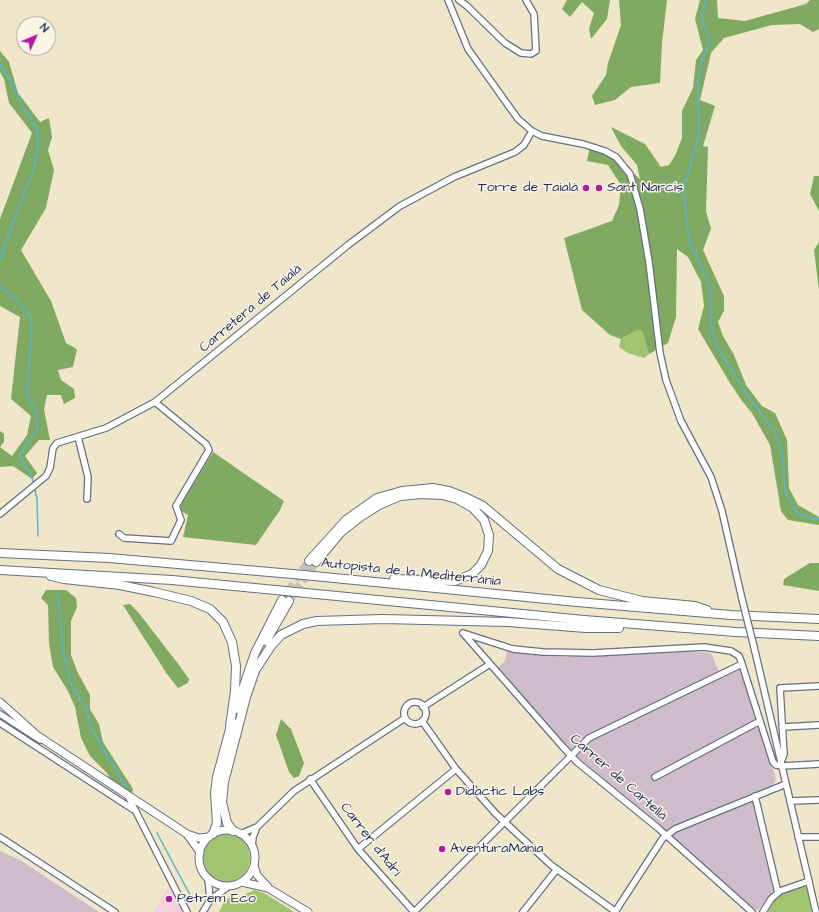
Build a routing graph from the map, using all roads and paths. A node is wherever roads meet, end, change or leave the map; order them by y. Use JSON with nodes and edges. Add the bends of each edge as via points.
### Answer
{"nodes":[{"id":1,"x":448,"y":0,"type":"edge"},
{"id":2,"x":458,"y":0,"type":"edge"},
{"id":3,"x":526,"y":0,"type":"edge"},
{"id":4,"x":452,"y":8,"type":"junction"},
{"id":5,"x":532,"y":131,"type":"junction"},
{"id":6,"x":155,"y":402,"type":"junction"},
{"id":7,"x":78,"y":437,"type":"junction"},
{"id":8,"x":87,"y":499,"type":"dead end"},
{"id":9,"x":0,"y":514,"type":"edge"},
{"id":10,"x":118,"y":534,"type":"dead end"},
{"id":11,"x":0,"y":553,"type":"edge"},
{"id":12,"x":0,"y":570,"type":"edge"},
{"id":13,"x":30,"y":572,"type":"junction"},
{"id":14,"x":340,"y":578,"type":"junction"},
{"id":15,"x":719,"y":614,"type":"junction"},
{"id":16,"x":819,"y":619,"type":"edge"},
{"id":17,"x":678,"y":628,"type":"junction"},
{"id":18,"x":819,"y":636,"type":"edge"},
{"id":19,"x":742,"y":663,"type":"junction"},
{"id":20,"x":490,"y":664,"type":"junction"},
{"id":21,"x":256,"y":670,"type":"junction"},
{"id":22,"x":819,"y":686,"type":"edge"},
{"id":23,"x":0,"y":702,"type":"edge"},
{"id":24,"x":423,"y":706,"type":"junction"},
{"id":25,"x":0,"y":714,"type":"edge"},
{"id":26,"x":405,"y":718,"type":"junction"},
{"id":27,"x":422,"y":721,"type":"junction"},
{"id":28,"x":760,"y":721,"type":"junction"},
{"id":29,"x":0,"y":723,"type":"edge"},
{"id":30,"x":819,"y":725,"type":"edge"},
{"id":31,"x":230,"y":726,"type":"junction"},
{"id":32,"x":782,"y":727,"type":"junction"},
{"id":33,"x":53,"y":747,"type":"junction"},
{"id":34,"x":571,"y":755,"type":"junction"},
{"id":35,"x":781,"y":764,"type":"junction"},
{"id":36,"x":819,"y":764,"type":"edge"},
{"id":37,"x":456,"y":769,"type":"junction"},
{"id":38,"x":655,"y":777,"type":"dead end"},
{"id":39,"x":310,"y":779,"type":"junction"},
{"id":40,"x":786,"y":784,"type":"junction"},
{"id":41,"x":128,"y":796,"type":"junction"},
{"id":42,"x":755,"y":796,"type":"junction"},
{"id":43,"x":819,"y":800,"type":"edge"},
{"id":44,"x":790,"y":801,"type":"junction"},
{"id":45,"x":134,"y":810,"type":"junction"},
{"id":46,"x":504,"y":822,"type":"junction"},
{"id":47,"x":257,"y":827,"type":"junction"},
{"id":48,"x":236,"y":832,"type":"junction"},
{"id":49,"x":186,"y":834,"type":"junction"},
{"id":50,"x":211,"y":835,"type":"junction"},
{"id":51,"x":667,"y":836,"type":"junction"},
{"id":52,"x":0,"y":837,"type":"edge"},
{"id":53,"x":798,"y":837,"type":"junction"},
{"id":54,"x":819,"y":837,"type":"edge"},
{"id":55,"x":252,"y":847,"type":"junction"},
{"id":56,"x":358,"y":849,"type":"junction"},
{"id":57,"x":200,"y":852,"type":"junction"},
{"id":58,"x":254,"y":866,"type":"junction"},
{"id":59,"x":557,"y":869,"type":"junction"},
{"id":60,"x":208,"y":878,"type":"junction"},
{"id":61,"x":809,"y":881,"type":"junction"},
{"id":62,"x":242,"y":882,"type":"junction"},
{"id":63,"x":229,"y":886,"type":"junction"},
{"id":64,"x":268,"y":888,"type":"junction"},
{"id":65,"x":778,"y":893,"type":"junction"},
{"id":66,"x":210,"y":900,"type":"junction"},
{"id":67,"x":115,"y":912,"type":"edge"},
{"id":68,"x":187,"y":912,"type":"edge"},
{"id":69,"x":203,"y":912,"type":"edge"},
{"id":70,"x":308,"y":912,"type":"edge"},
{"id":71,"x":414,"y":912,"type":"edge"},
{"id":72,"x":523,"y":912,"type":"edge"},
{"id":73,"x":616,"y":912,"type":"edge"},
{"id":74,"x":752,"y":912,"type":"edge"},
{"id":75,"x":764,"y":912,"type":"edge"},
{"id":76,"x":816,"y":912,"type":"edge"}],
"edges":[{"from":1,"to":4,"type":"street"},
{"from":2,"to":3,"type":"street","via":[[505,43],[521,53],[531,54],[536,51],[534,14]]},
{"from":2,"to":4,"type":"street"},
{"from":4,"to":5,"type":"street","via":[[463,40],[474,59],[514,115]]},
{"from":5,"to":6,"type":"street","name":"Carretera de Taialà","via":[[524,145],[515,152],[454,177],[400,206],[348,245]]},
{"from":5,"to":35,"type":"street","bridge":true,"via":[[548,138],[584,144],[605,151],[616,157],[630,174],[644,234],[660,354],[666,380],[681,421],[715,488]]},
{"from":6,"to":7,"type":"street","name":"Carretera de Taialà","via":[[106,428]]},
{"from":6,"to":10,"type":"street","via":[[206,444],[209,450],[176,506],[181,520],[171,541],[124,538]]},
{"from":7,"to":8,"type":"street","via":[[88,477]]},
{"from":7,"to":9,"type":"street","name":"Carretera de Taialà","via":[[55,445],[46,476]]},
{"from":11,"to":14,"type":"highway","name":"Autopista de la Mediterrània","via":[[109,558]]},
{"from":12,"to":13,"type":"highway","name":"Autopista de la Mediterrània"},
{"from":13,"to":17,"type":"highway","name":"Autopista de la Mediterrània","via":[[172,580]]},
{"from":13,"to":31,"type":"highway","via":[[64,580],[120,585],[191,601],[210,609],[223,622],[232,642],[236,666]]},
{"from":14,"to":15,"type":"highway","name":"Autopista de la Mediterrània"},
{"from":14,"to":15,"type":"highway","via":[[446,582],[464,579],[477,570],[488,551],[489,542],[484,520],[473,508],[457,499],[442,495],[400,496],[379,505],[341,532],[313,561],[346,520],[372,501],[392,493],[416,488],[433,488],[449,491],[480,504],[558,569],[599,590],[642,601],[695,606]]},
{"from":15,"to":16,"type":"highway","name":"Autopista de la Mediterrània"},
{"from":17,"to":18,"type":"highway","name":"Autopista de la Mediterrània"},
{"from":17,"to":21,"type":"highway","via":[[586,628],[508,622],[383,619],[317,621],[303,624],[281,635]]},
{"from":19,"to":20,"type":"street","name":"Carrer de Cartellà","via":[[739,656],[731,651],[704,647],[593,653],[542,652],[513,649],[463,633]]},
{"from":19,"to":28,"type":"street"},
{"from":19,"to":34,"type":"street","via":[[589,738]]},
{"from":20,"to":24,"type":"street"},
{"from":20,"to":34,"type":"street","name":"Carrer de Cartellà"},
{"from":21,"to":31,"type":"highway","via":[[263,648],[285,601],[255,653]]},
{"from":21,"to":48,"type":"highway","via":[[224,782],[223,806],[227,823]]},
{"from":22,"to":32,"type":"street","via":[[780,688]]},
{"from":23,"to":33,"type":"main road","via":[[25,726]]},
{"from":24,"to":26,"type":"street","via":[[414,702],[407,705],[404,711]]},
{"from":24,"to":27,"type":"street","via":[[426,716]]},
{"from":25,"to":33,"type":"street"},
{"from":26,"to":27,"type":"street","via":[[413,724]]},
{"from":26,"to":39,"type":"street"},
{"from":27,"to":37,"type":"street"},
{"from":28,"to":35,"type":"street","via":[[773,762],[776,765]]},
{"from":28,"to":38,"type":"street"},
{"from":29,"to":45,"type":"street"},
{"from":30,"to":32,"type":"street"},
{"from":31,"to":50,"type":"highway","via":[[217,777],[217,823]]},
{"from":32,"to":35,"type":"street","via":[[784,754]]},
{"from":33,"to":41,"type":"main road"},
{"from":34,"to":46,"type":"street"},
{"from":34,"to":51,"type":"street","name":"Carrer de Cartellà"},
{"from":35,"to":36,"type":"street"},
{"from":35,"to":40,"type":"street"},
{"from":37,"to":46,"type":"street"},
{"from":37,"to":56,"type":"street"},
{"from":39,"to":47,"type":"street","via":[[276,806]]},
{"from":39,"to":56,"type":"street","name":"Carrer d'Adri"},
{"from":40,"to":42,"type":"street"},
{"from":40,"to":44,"type":"street"},
{"from":41,"to":45,"type":"street"},
{"from":41,"to":49,"type":"main road"},
{"from":42,"to":51,"type":"street","via":[[680,826]]},
{"from":42,"to":65,"type":"street"},
{"from":43,"to":44,"type":"street"},
{"from":44,"to":53,"type":"street"},
{"from":45,"to":68,"type":"street"},
{"from":46,"to":59,"type":"street"},
{"from":46,"to":71,"type":"street"},
{"from":47,"to":48,"type":"street"},
{"from":47,"to":55,"type":"street","via":[[252,837]]},
{"from":48,"to":50,"type":"main road","via":[[222,831]]},
{"from":48,"to":55,"type":"main road","via":[[246,838]]},
{"from":49,"to":50,"type":"main road","via":[[199,838]]},
{"from":49,"to":57,"type":"main road"},
{"from":50,"to":57,"type":"main road","via":[[204,842]]},
{"from":51,"to":73,"type":"street","via":[[663,838]]},
{"from":51,"to":74,"type":"street","name":"Carrer de Cartellà"},
{"from":52,"to":67,"type":"street"},
{"from":53,"to":54,"type":"street"},
{"from":53,"to":61,"type":"street"},
{"from":55,"to":58,"type":"main road"},
{"from":56,"to":71,"type":"street","name":"Carrer d'Adri"},
{"from":57,"to":60,"type":"main road","via":[[200,866]]},
{"from":58,"to":62,"type":"main road"},
{"from":58,"to":64,"type":"main road","via":[[257,875]]},
{"from":59,"to":72,"type":"street"},
{"from":59,"to":73,"type":"street"},
{"from":60,"to":63,"type":"main road","via":[[217,884]]},
{"from":60,"to":66,"type":"street"},
{"from":61,"to":65,"type":"street","via":[[785,888]]},
{"from":61,"to":76,"type":"street"},
{"from":62,"to":63,"type":"main road"},
{"from":62,"to":64,"type":"main road"},
{"from":63,"to":66,"type":"street"},
{"from":64,"to":70,"type":"main road"},
{"from":65,"to":75,"type":"street"},
{"from":66,"to":69,"type":"street"}]}
